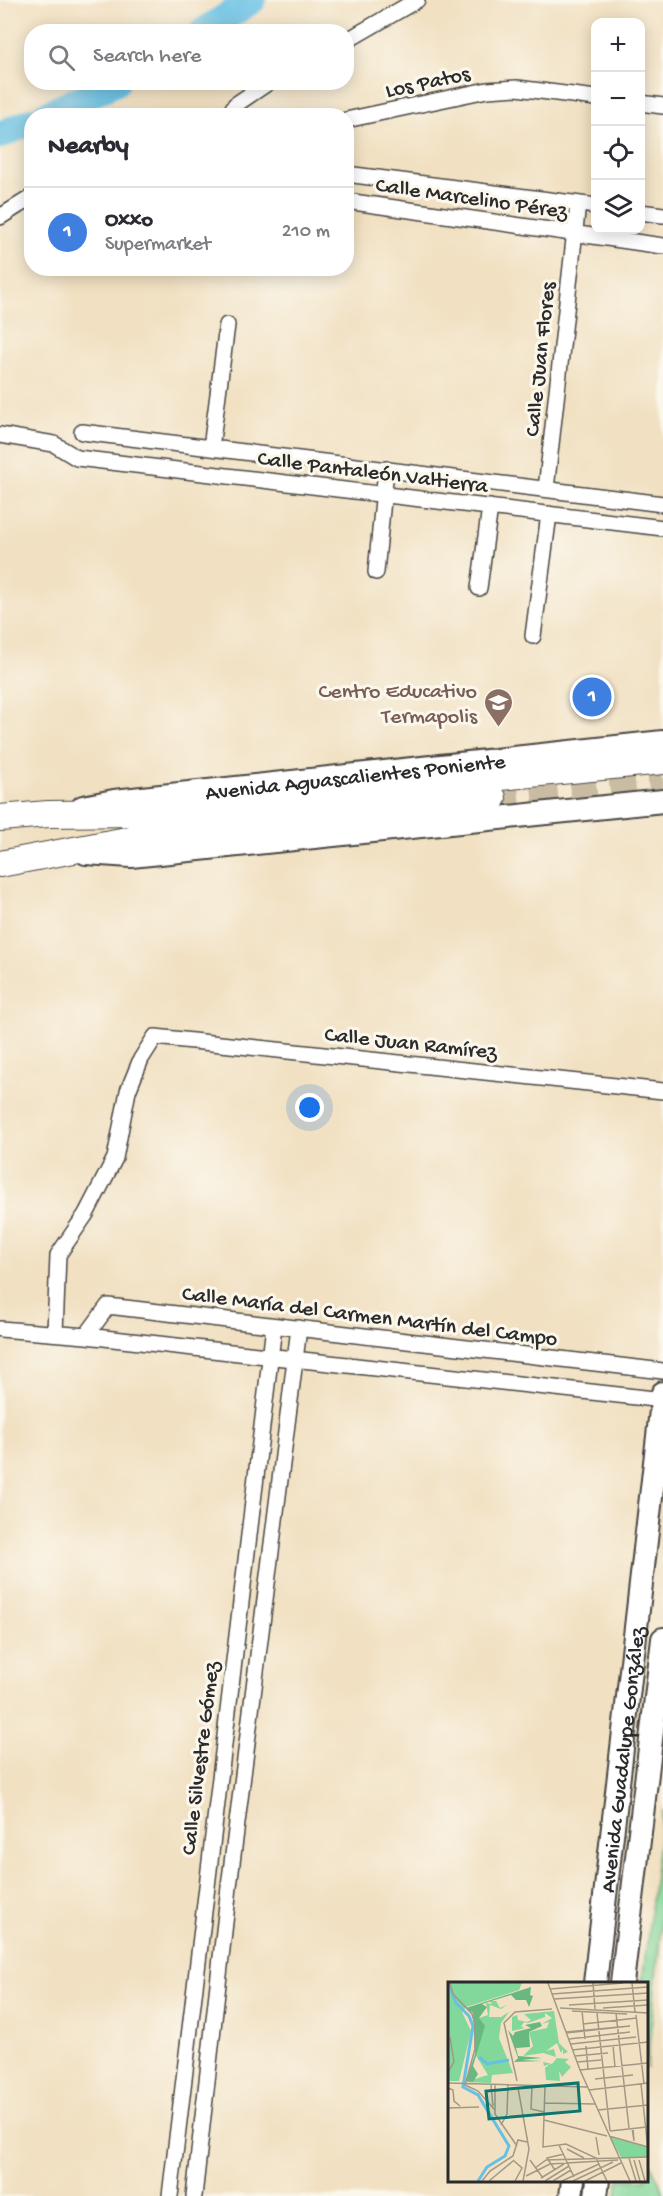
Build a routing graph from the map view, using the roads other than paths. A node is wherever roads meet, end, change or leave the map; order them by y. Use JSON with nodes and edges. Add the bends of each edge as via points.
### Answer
{"nodes":[{"id":1,"x":417,"y":0,"type":"edge"},
{"id":2,"x":354,"y":36,"type":"edge"},
{"id":3,"x":257,"y":90,"type":"edge"},
{"id":4,"x":591,"y":97,"type":"edge"},
{"id":5,"x":645,"y":104,"type":"edge"},
{"id":6,"x":663,"y":106,"type":"edge"},
{"id":7,"x":233,"y":108,"type":"edge"},
{"id":8,"x":354,"y":118,"type":"edge"},
{"id":9,"x":354,"y":175,"type":"edge"},
{"id":10,"x":24,"y":202,"type":"edge"},
{"id":11,"x":354,"y":202,"type":"edge"},
{"id":12,"x":578,"y":204,"type":"junction"},
{"id":13,"x":591,"y":205,"type":"edge"},
{"id":14,"x":645,"y":213,"type":"edge"},
{"id":15,"x":663,"y":215,"type":"edge"},
{"id":16,"x":0,"y":217,"type":"edge"},
{"id":17,"x":575,"y":234,"type":"junction"},
{"id":18,"x":663,"y":246,"type":"edge"},
{"id":19,"x":226,"y":325,"type":"dead end"},
{"id":20,"x":82,"y":432,"type":"junction"},
{"id":21,"x":0,"y":435,"type":"edge"},
{"id":22,"x":54,"y":444,"type":"junction"},
{"id":23,"x":211,"y":448,"type":"junction"},
{"id":24,"x":77,"y":458,"type":"junction"},
{"id":25,"x":386,"y":469,"type":"junction"},
{"id":26,"x":546,"y":489,"type":"junction"},
{"id":27,"x":384,"y":494,"type":"junction"},
{"id":28,"x":663,"y":504,"type":"edge"},
{"id":29,"x":490,"y":507,"type":"junction"},
{"id":30,"x":549,"y":514,"type":"junction"},
{"id":31,"x":663,"y":528,"type":"edge"},
{"id":32,"x":376,"y":572,"type":"dead end"},
{"id":33,"x":479,"y":588,"type":"dead end"},
{"id":34,"x":533,"y":636,"type":"dead end"},
{"id":35,"x":663,"y":742,"type":"edge"},
{"id":36,"x":663,"y":760,"type":"edge"},
{"id":37,"x":493,"y":798,"type":"tunnel mouth"},
{"id":38,"x":663,"y":801,"type":"edge"},
{"id":39,"x":639,"y":803,"type":"junction"},
{"id":40,"x":663,"y":806,"type":"edge"},
{"id":41,"x":48,"y":814,"type":"junction"},
{"id":42,"x":0,"y":818,"type":"edge"},
{"id":43,"x":72,"y":852,"type":"junction"},
{"id":44,"x":0,"y":864,"type":"edge"},
{"id":45,"x":663,"y":1091,"type":"edge"},
{"id":46,"x":274,"y":1326,"type":"junction"},
{"id":47,"x":299,"y":1328,"type":"junction"},
{"id":48,"x":0,"y":1329,"type":"edge"},
{"id":49,"x":55,"y":1333,"type":"junction"},
{"id":50,"x":86,"y":1336,"type":"junction"},
{"id":51,"x":270,"y":1357,"type":"junction"},
{"id":52,"x":295,"y":1359,"type":"junction"},
{"id":53,"x":663,"y":1371,"type":"edge"},
{"id":54,"x":663,"y":1398,"type":"edge"},
{"id":55,"x":248,"y":1533,"type":"junction"},
{"id":56,"x":273,"y":1536,"type":"junction"},
{"id":57,"x":663,"y":1639,"type":"edge"},
{"id":58,"x":595,"y":1982,"type":"edge"},
{"id":59,"x":622,"y":1982,"type":"edge"},
{"id":60,"x":598,"y":2181,"type":"edge"},
{"id":61,"x":170,"y":2196,"type":"edge"},
{"id":62,"x":194,"y":2196,"type":"edge"},
{"id":63,"x":596,"y":2196,"type":"edge"}],
"edges":[{"from":1,"to":2,"type":"street"},
{"from":3,"to":7,"type":"street"},
{"from":4,"to":8,"type":"street","name":"Los Patos","via":[[516,88],[487,90]]},
{"from":5,"to":6,"type":"street"},
{"from":9,"to":12,"type":"street","name":"Calle Marcelino Pérez"},
{"from":10,"to":16,"type":"street"},
{"from":11,"to":17,"type":"street","name":"Calle Marcelino Pérez"},
{"from":12,"to":13,"type":"street","name":"Calle Marcelino Pérez"},
{"from":12,"to":17,"type":"street","name":"Calle Juan Flores"},
{"from":14,"to":15,"type":"street"},
{"from":17,"to":18,"type":"street","name":"Calle Marcelino Pérez"},
{"from":17,"to":26,"type":"street","name":"Calle Juan Flores"},
{"from":19,"to":23,"type":"street"},
{"from":20,"to":22,"type":"street"},
{"from":20,"to":23,"type":"street","name":"Calle Pantaleón Valtierra"},
{"from":20,"to":24,"type":"street"},
{"from":21,"to":22,"type":"street"},
{"from":22,"to":24,"type":"street"},
{"from":23,"to":25,"type":"street","name":"Calle Pantaleón Valtierra"},
{"from":24,"to":27,"type":"street","name":"Calle Pantaleón Valtierra"},
{"from":25,"to":26,"type":"street","name":"Calle Pantaleón Valtierra"},
{"from":25,"to":27,"type":"street"},
{"from":26,"to":28,"type":"street","name":"Calle Pantaleón Valtierra"},
{"from":27,"to":29,"type":"street","name":"Calle Pantaleón Valtierra"},
{"from":27,"to":32,"type":"street"},
{"from":29,"to":30,"type":"street","name":"Calle Pantaleón Valtierra"},
{"from":29,"to":33,"type":"street"},
{"from":30,"to":31,"type":"street","name":"Calle Pantaleón Valtierra"},
{"from":30,"to":34,"type":"street"},
{"from":35,"to":41,"type":"street","name":"Avenida Aguascalientes Poniente","via":[[114,801]]},
{"from":36,"to":41,"type":"main road","name":"Avenida Aguascalientes Poniente","via":[[136,813]]},
{"from":37,"to":43,"type":"main road","name":"Avenida Aguascalientes Poniente","via":[[132,839]]},
{"from":38,"to":39,"type":"street","name":"Avenida Aguascalientes Poniente"},
{"from":39,"to":40,"type":"street"},
{"from":39,"to":43,"type":"street","name":"Avenida Aguascalientes Poniente","via":[[131,856]]},
{"from":41,"to":42,"type":"main road","name":"Avenida Aguascalientes Poniente"},
{"from":43,"to":44,"type":"main road","name":"Avenida Aguascalientes Poniente"},
{"from":45,"to":49,"type":"street","name":"Calle Juan Ramírez","via":[[155,1038],[141,1059],[128,1092],[115,1158],[86,1214],[58,1255]]},
{"from":46,"to":47,"type":"street","name":"Calle María del Carmen Martín del Campo"},
{"from":46,"to":50,"type":"street","name":"Calle María del Carmen Martín del Campo","via":[[108,1306]]},
{"from":46,"to":51,"type":"street","name":"Calle Silvestre Gómez"},
{"from":47,"to":52,"type":"street","name":"Calle Silvestre Gómez"},
{"from":47,"to":53,"type":"street","name":"Calle María del Carmen Martín del Campo"},
{"from":48,"to":49,"type":"street"},
{"from":49,"to":50,"type":"street"},
{"from":50,"to":51,"type":"street"},
{"from":51,"to":52,"type":"street"},
{"from":51,"to":55,"type":"street","name":"Calle Silvestre Gómez"},
{"from":52,"to":54,"type":"street"},
{"from":52,"to":56,"type":"street","name":"Calle Silvestre Gómez"},
{"from":54,"to":58,"type":"street","name":"Avenida Guadalupe González"},
{"from":55,"to":56,"type":"street"},
{"from":55,"to":61,"type":"street","name":"Calle Silvestre Gómez"},
{"from":56,"to":62,"type":"street","name":"Calle Silvestre Gómez"},
{"from":57,"to":59,"type":"street","name":"Avenida Guadalupe González"},
{"from":60,"to":63,"type":"street"}]}
